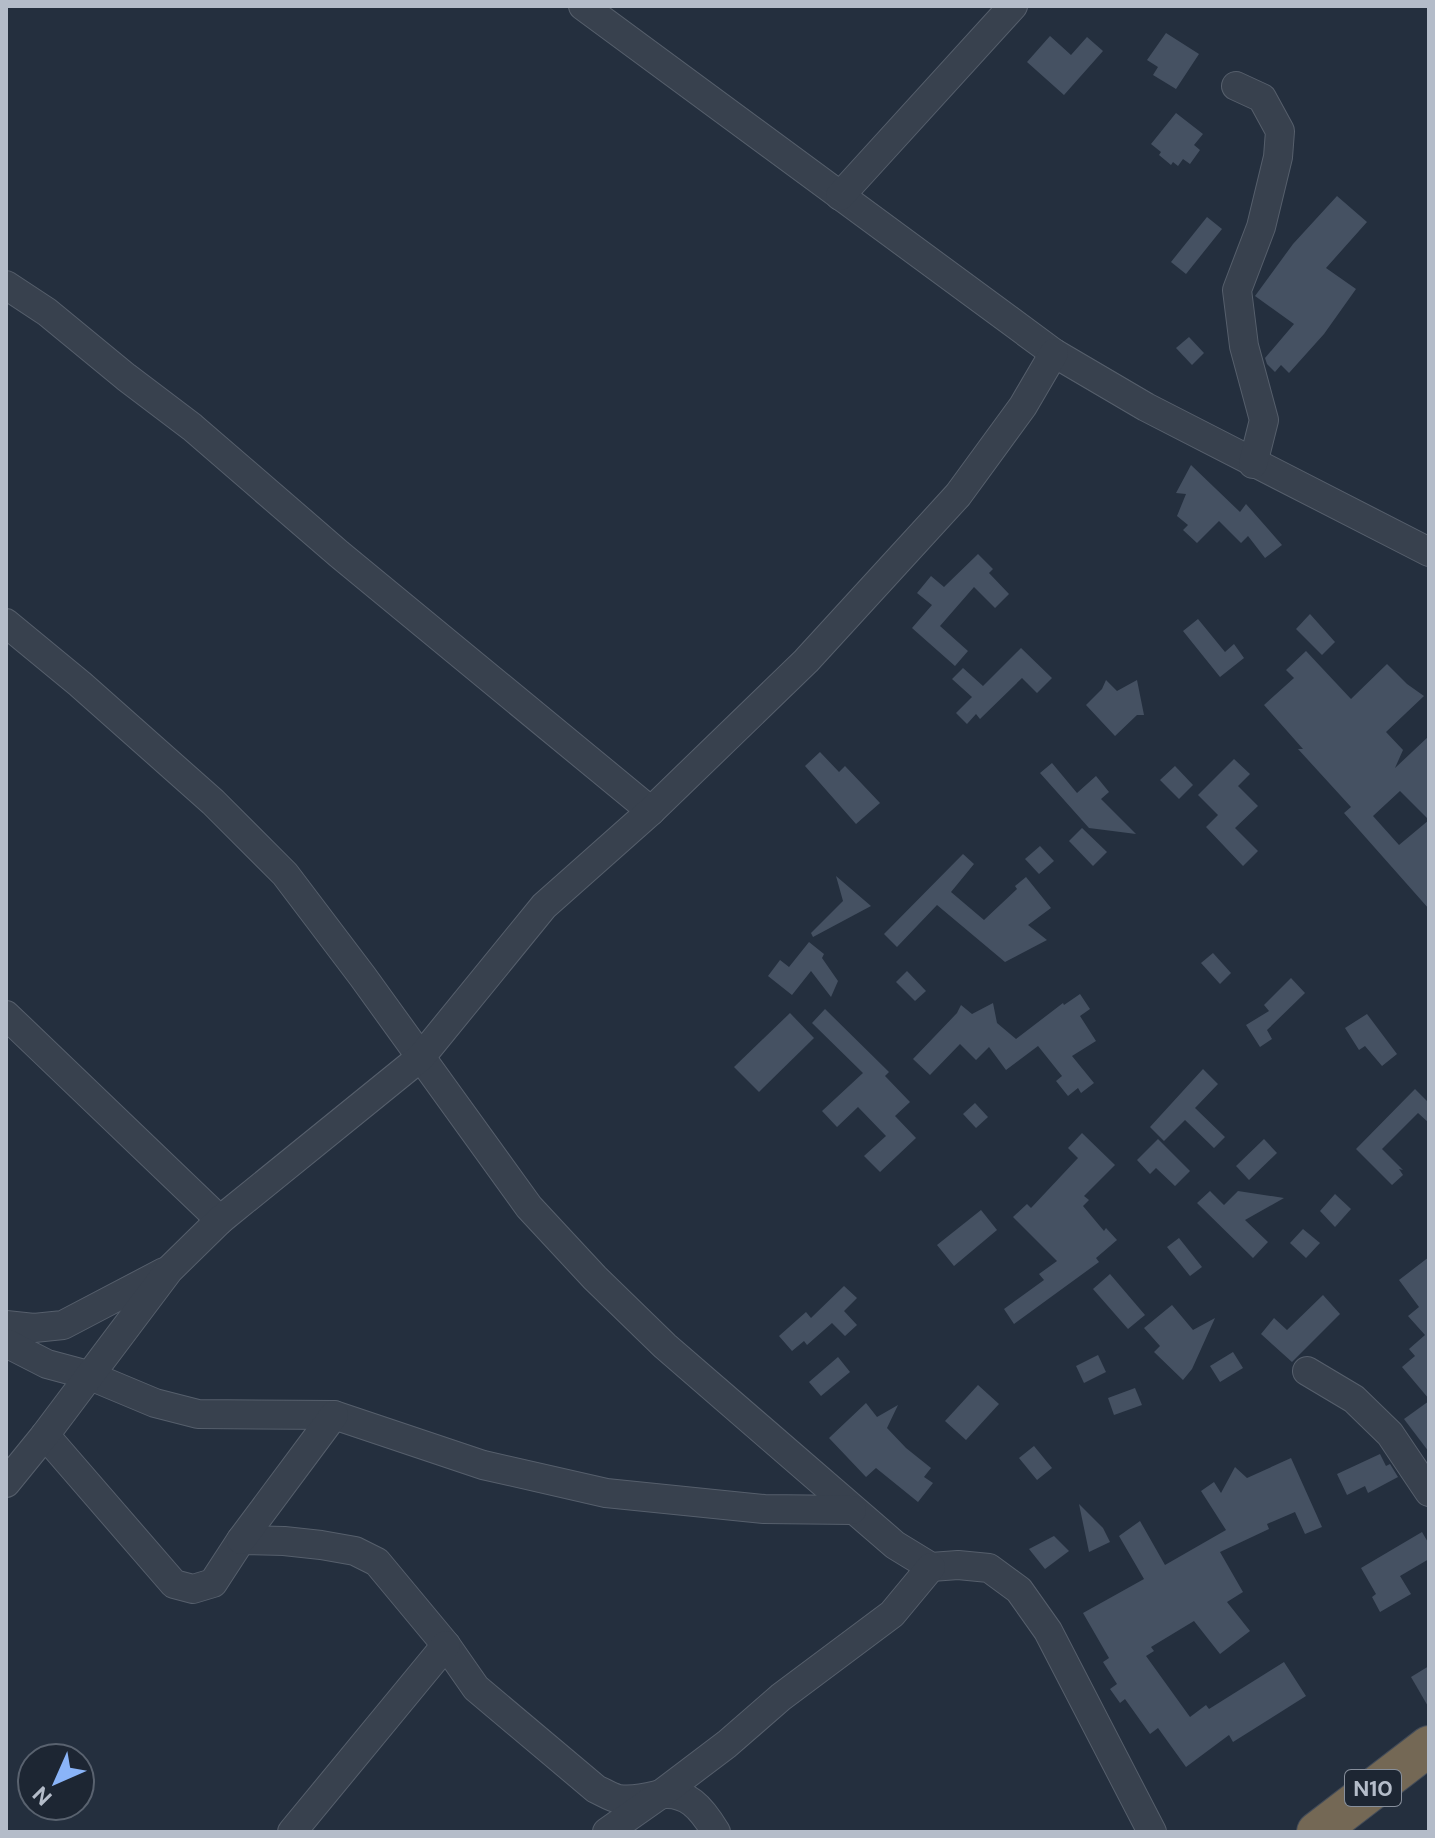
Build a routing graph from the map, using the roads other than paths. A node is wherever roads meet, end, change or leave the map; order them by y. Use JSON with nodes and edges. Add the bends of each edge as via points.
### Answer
{"nodes":[{"id":1,"x":583,"y":6,"type":"edge"},
{"id":2,"x":1013,"y":6,"type":"edge"},
{"id":3,"x":1236,"y":86,"type":"dead end"},
{"id":4,"x":840,"y":196,"type":"junction"},
{"id":5,"x":6,"y":285,"type":"edge"},
{"id":6,"x":1054,"y":353,"type":"junction"},
{"id":7,"x":1253,"y":464,"type":"junction"},
{"id":8,"x":1429,"y":552,"type":"edge"},
{"id":9,"x":6,"y":623,"type":"edge"},
{"id":10,"x":651,"y":811,"type":"junction"},
{"id":11,"x":6,"y":1015,"type":"edge"},
{"id":12,"x":421,"y":1057,"type":"junction"},
{"id":13,"x":220,"y":1220,"type":"junction"},
{"id":14,"x":169,"y":1270,"type":"junction"},
{"id":15,"x":6,"y":1325,"type":"edge"},
{"id":16,"x":6,"y":1343,"type":"edge"},
{"id":17,"x":1307,"y":1371,"type":"dead end"},
{"id":18,"x":88,"y":1375,"type":"junction"},
{"id":19,"x":334,"y":1415,"type":"junction"},
{"id":20,"x":45,"y":1435,"type":"junction"},
{"id":21,"x":6,"y":1483,"type":"edge"},
{"id":22,"x":1429,"y":1492,"type":"edge"},
{"id":23,"x":852,"y":1510,"type":"junction"},
{"id":24,"x":241,"y":1540,"type":"junction"},
{"id":25,"x":931,"y":1567,"type":"junction"},
{"id":26,"x":446,"y":1645,"type":"junction"},
{"id":27,"x":1429,"y":1746,"type":"edge"},
{"id":28,"x":661,"y":1794,"type":"junction"},
{"id":29,"x":292,"y":1832,"type":"edge"},
{"id":30,"x":607,"y":1832,"type":"edge"},
{"id":31,"x":716,"y":1832,"type":"edge"},
{"id":32,"x":1152,"y":1832,"type":"edge"},
{"id":33,"x":1317,"y":1832,"type":"edge"}],
"edges":[{"from":1,"to":4,"type":"street"},
{"from":2,"to":4,"type":"street"},
{"from":3,"to":7,"type":"street","via":[[1262,98],[1280,131],[1261,227],[1237,290],[1244,346],[1264,420]]},
{"from":4,"to":6,"type":"street"},
{"from":5,"to":10,"type":"street","via":[[192,427]]},
{"from":6,"to":7,"type":"street"},
{"from":6,"to":10,"type":"street","via":[[1023,406],[958,495],[806,661]]},
{"from":7,"to":8,"type":"street"},
{"from":9,"to":12,"type":"street","via":[[213,802],[285,874]]},
{"from":10,"to":12,"type":"street","via":[[544,906]]},
{"from":11,"to":13,"type":"street"},
{"from":12,"to":13,"type":"street"},
{"from":12,"to":23,"type":"street","via":[[529,1207],[595,1278]]},
{"from":13,"to":14,"type":"street"},
{"from":14,"to":15,"type":"street","via":[[63,1325]]},
{"from":14,"to":18,"type":"street"},
{"from":16,"to":18,"type":"street","via":[[47,1364]]},
{"from":17,"to":22,"type":"street","via":[[1354,1399],[1390,1434]]},
{"from":18,"to":19,"type":"street","via":[[155,1403],[198,1414]]},
{"from":18,"to":20,"type":"street"},
{"from":19,"to":23,"type":"street","via":[[483,1465],[606,1493],[764,1509]]},
{"from":19,"to":24,"type":"street"},
{"from":20,"to":21,"type":"street"},
{"from":20,"to":24,"type":"street","via":[[174,1584],[193,1589],[213,1583]]},
{"from":23,"to":25,"type":"street"},
{"from":24,"to":26,"type":"street","via":[[355,1551],[377,1562]]},
{"from":25,"to":28,"type":"street","via":[[892,1614]]},
{"from":25,"to":32,"type":"street","via":[[989,1568],[1019,1590],[1048,1631]]},
{"from":26,"to":28,"type":"street","via":[[476,1688],[596,1789],[618,1799]]},
{"from":26,"to":29,"type":"street"},
{"from":27,"to":33,"type":"highway","number":"N10"},
{"from":28,"to":30,"type":"street"},
{"from":28,"to":31,"type":"street","via":[[683,1796],[701,1808]]}]}
